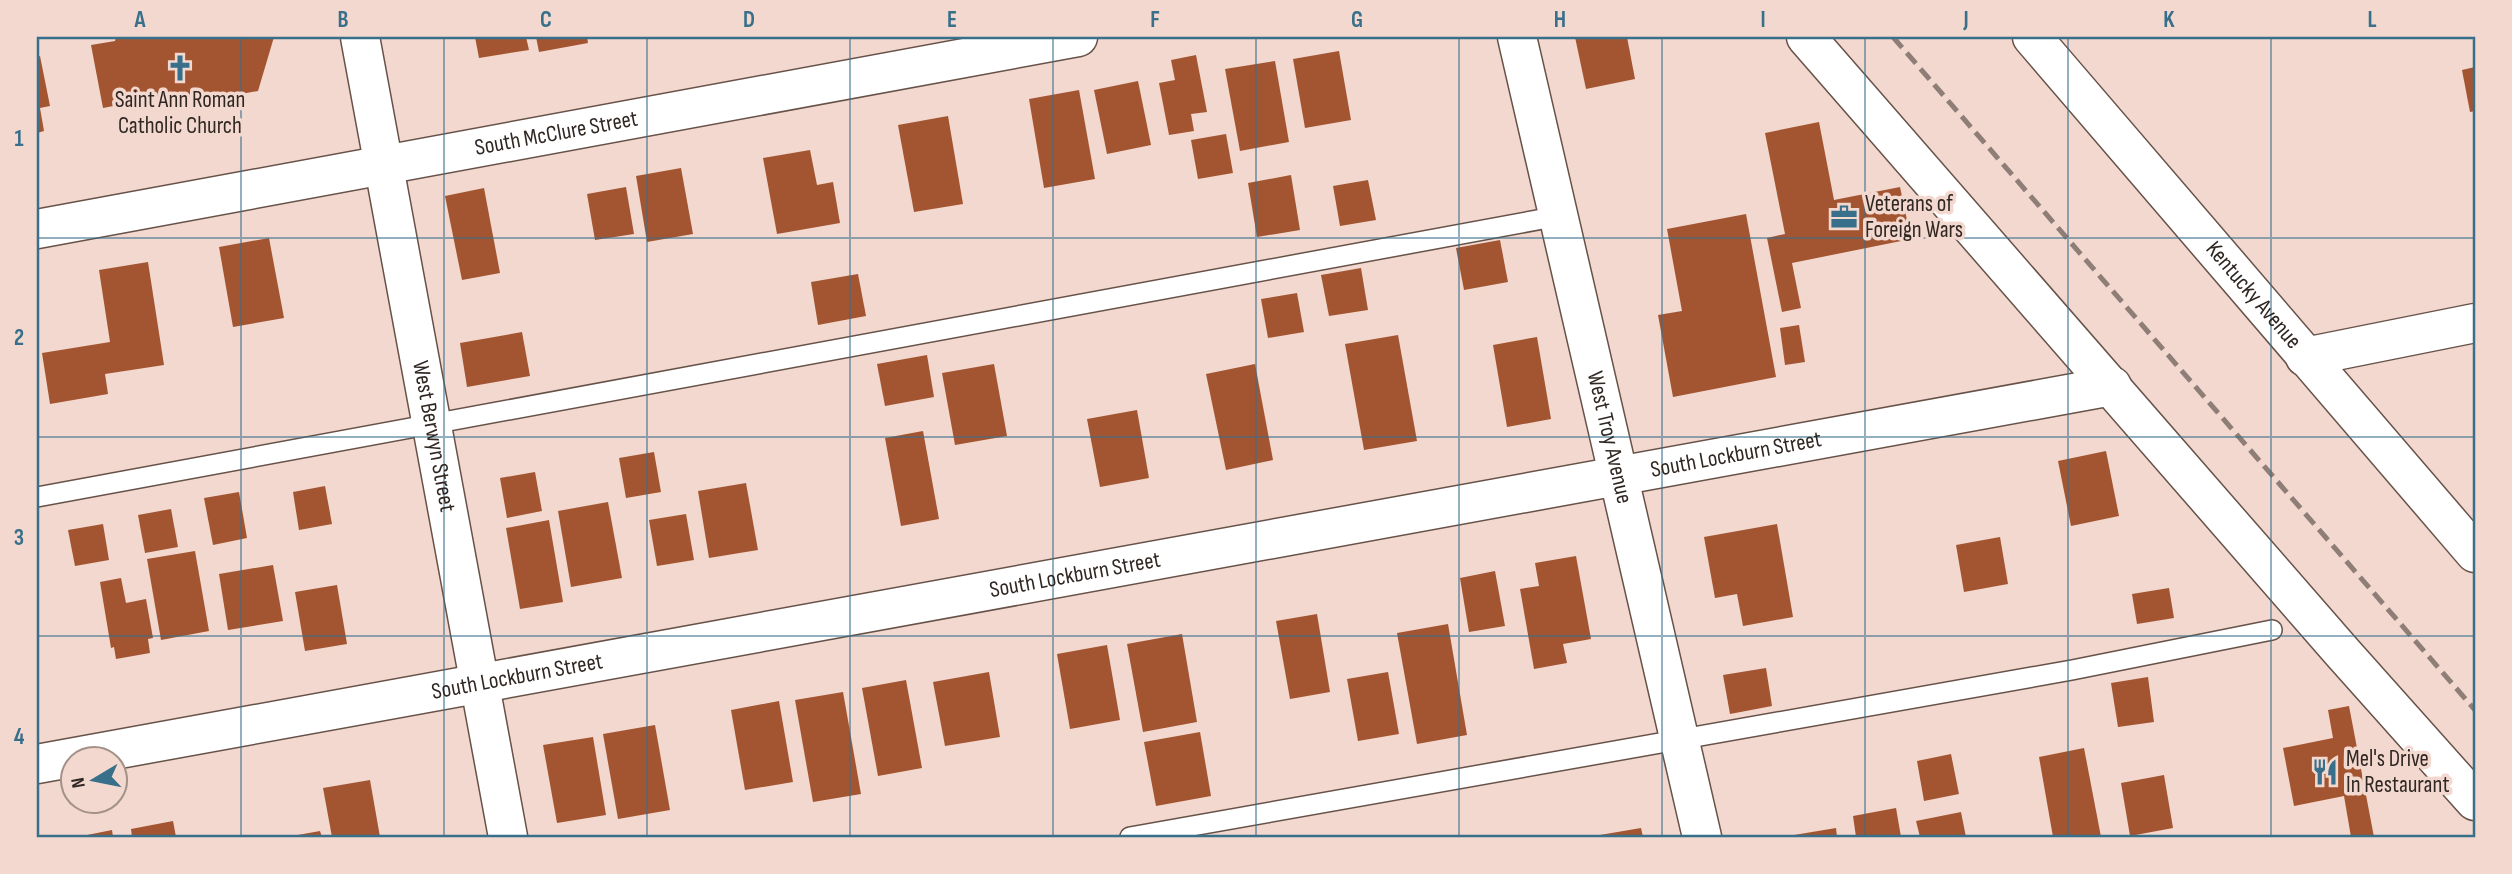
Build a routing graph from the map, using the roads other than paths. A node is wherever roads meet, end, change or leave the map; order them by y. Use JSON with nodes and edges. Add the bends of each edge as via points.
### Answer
{"nodes":[{"id":1,"x":360,"y":37,"type":"edge"},
{"id":2,"x":1078,"y":37,"type":"edge"},
{"id":3,"x":1517,"y":37,"type":"edge"},
{"id":4,"x":1806,"y":37,"type":"edge"},
{"id":5,"x":2032,"y":37,"type":"edge"},
{"id":6,"x":385,"y":165,"type":"junction"},
{"id":7,"x":1559,"y":216,"type":"junction"},
{"id":8,"x":37,"y":229,"type":"edge"},
{"id":9,"x":2475,"y":323,"type":"edge"},
{"id":10,"x":2305,"y":357,"type":"junction"},
{"id":11,"x":2112,"y":386,"type":"junction"},
{"id":12,"x":433,"y":424,"type":"junction"},
{"id":13,"x":1620,"y":477,"type":"junction"},
{"id":14,"x":37,"y":497,"type":"edge"},
{"id":15,"x":2475,"y":552,"type":"edge"},
{"id":16,"x":2272,"y":630,"type":"dead end"},
{"id":17,"x":481,"y":682,"type":"junction"},
{"id":18,"x":1680,"y":739,"type":"junction"},
{"id":19,"x":37,"y":764,"type":"edge"},
{"id":20,"x":2475,"y":801,"type":"edge"},
{"id":21,"x":508,"y":837,"type":"edge"},
{"id":22,"x":1130,"y":837,"type":"edge"},
{"id":23,"x":1702,"y":837,"type":"edge"}],
"edges":[{"from":1,"to":6,"type":"street","name":"West Berwyn Street"},
{"from":2,"to":6,"type":"street","name":"South McClure Street"},
{"from":3,"to":7,"type":"street","name":"West Troy Avenue"},
{"from":4,"to":11,"type":"street"},
{"from":5,"to":10,"type":"street","name":"Kentucky Avenue"},
{"from":6,"to":8,"type":"street","name":"South McClure Street"},
{"from":6,"to":12,"type":"street","name":"West Berwyn Street"},
{"from":7,"to":12,"type":"lane"},
{"from":7,"to":13,"type":"street","name":"West Troy Avenue"},
{"from":9,"to":10,"type":"street"},
{"from":10,"to":15,"type":"street","name":"Kentucky Avenue"},
{"from":11,"to":13,"type":"street","name":"South Lockburn Street"},
{"from":11,"to":20,"type":"street"},
{"from":12,"to":14,"type":"lane"},
{"from":12,"to":17,"type":"street","name":"West Berwyn Street"},
{"from":13,"to":17,"type":"street","name":"South Lockburn Street"},
{"from":13,"to":18,"type":"street","name":"West Troy Avenue"},
{"from":16,"to":18,"type":"lane"},
{"from":17,"to":19,"type":"street","name":"South Lockburn Street"},
{"from":17,"to":21,"type":"street","name":"West Berwyn Street"},
{"from":18,"to":22,"type":"lane"},
{"from":18,"to":23,"type":"street","name":"West Troy Avenue"}]}
